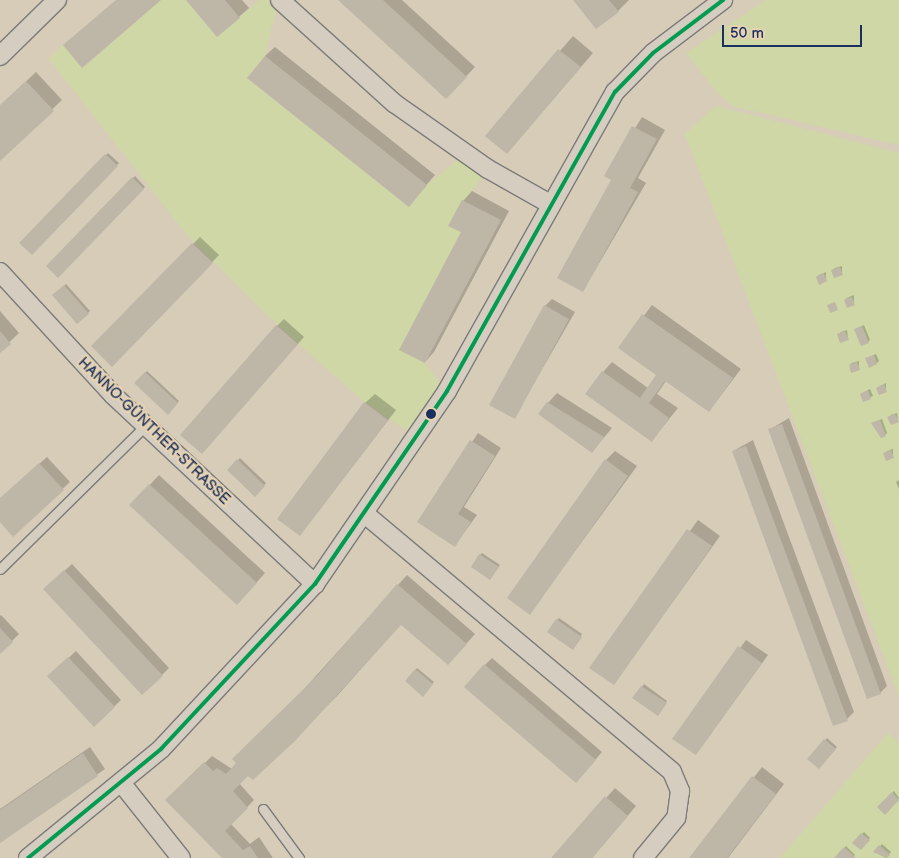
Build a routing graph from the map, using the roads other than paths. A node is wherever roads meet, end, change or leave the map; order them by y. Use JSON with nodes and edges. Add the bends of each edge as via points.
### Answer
{"nodes":[{"id":1,"x":57,"y":0,"type":"edge"},
{"id":2,"x":280,"y":0,"type":"edge"},
{"id":3,"x":723,"y":0,"type":"edge"},
{"id":4,"x":0,"y":56,"type":"edge"},
{"id":5,"x":550,"y":204,"type":"junction"},
{"id":6,"x":0,"y":272,"type":"edge"},
{"id":7,"x":146,"y":425,"type":"junction"},
{"id":8,"x":366,"y":514,"type":"junction"},
{"id":9,"x":0,"y":569,"type":"edge"},
{"id":10,"x":315,"y":584,"type":"junction"},
{"id":11,"x":123,"y":785,"type":"junction"},
{"id":12,"x":263,"y":810,"type":"dead end"},
{"id":13,"x":28,"y":858,"type":"edge"},
{"id":14,"x":181,"y":858,"type":"edge"},
{"id":15,"x":299,"y":858,"type":"edge"},
{"id":16,"x":643,"y":858,"type":"edge"}],
"edges":[{"from":1,"to":4,"type":"street"},
{"from":2,"to":5,"type":"street","via":[[394,103],[488,168]]},
{"from":3,"to":5,"type":"street","via":[[653,53],[615,92]]},
{"from":5,"to":8,"type":"street","via":[[466,360]]},
{"from":6,"to":7,"type":"street","name":"HANNO-GÜNTHER-STRASSE"},
{"from":7,"to":9,"type":"lane"},
{"from":7,"to":10,"type":"street","name":"HANNO-GÜNTHER-STRASSE"},
{"from":8,"to":10,"type":"street"},
{"from":8,"to":16,"type":"street","via":[[672,772],[680,791],[676,818]]},
{"from":10,"to":11,"type":"street"},
{"from":11,"to":13,"type":"street"},
{"from":11,"to":14,"type":"street"},
{"from":12,"to":15,"type":"lane"}]}
